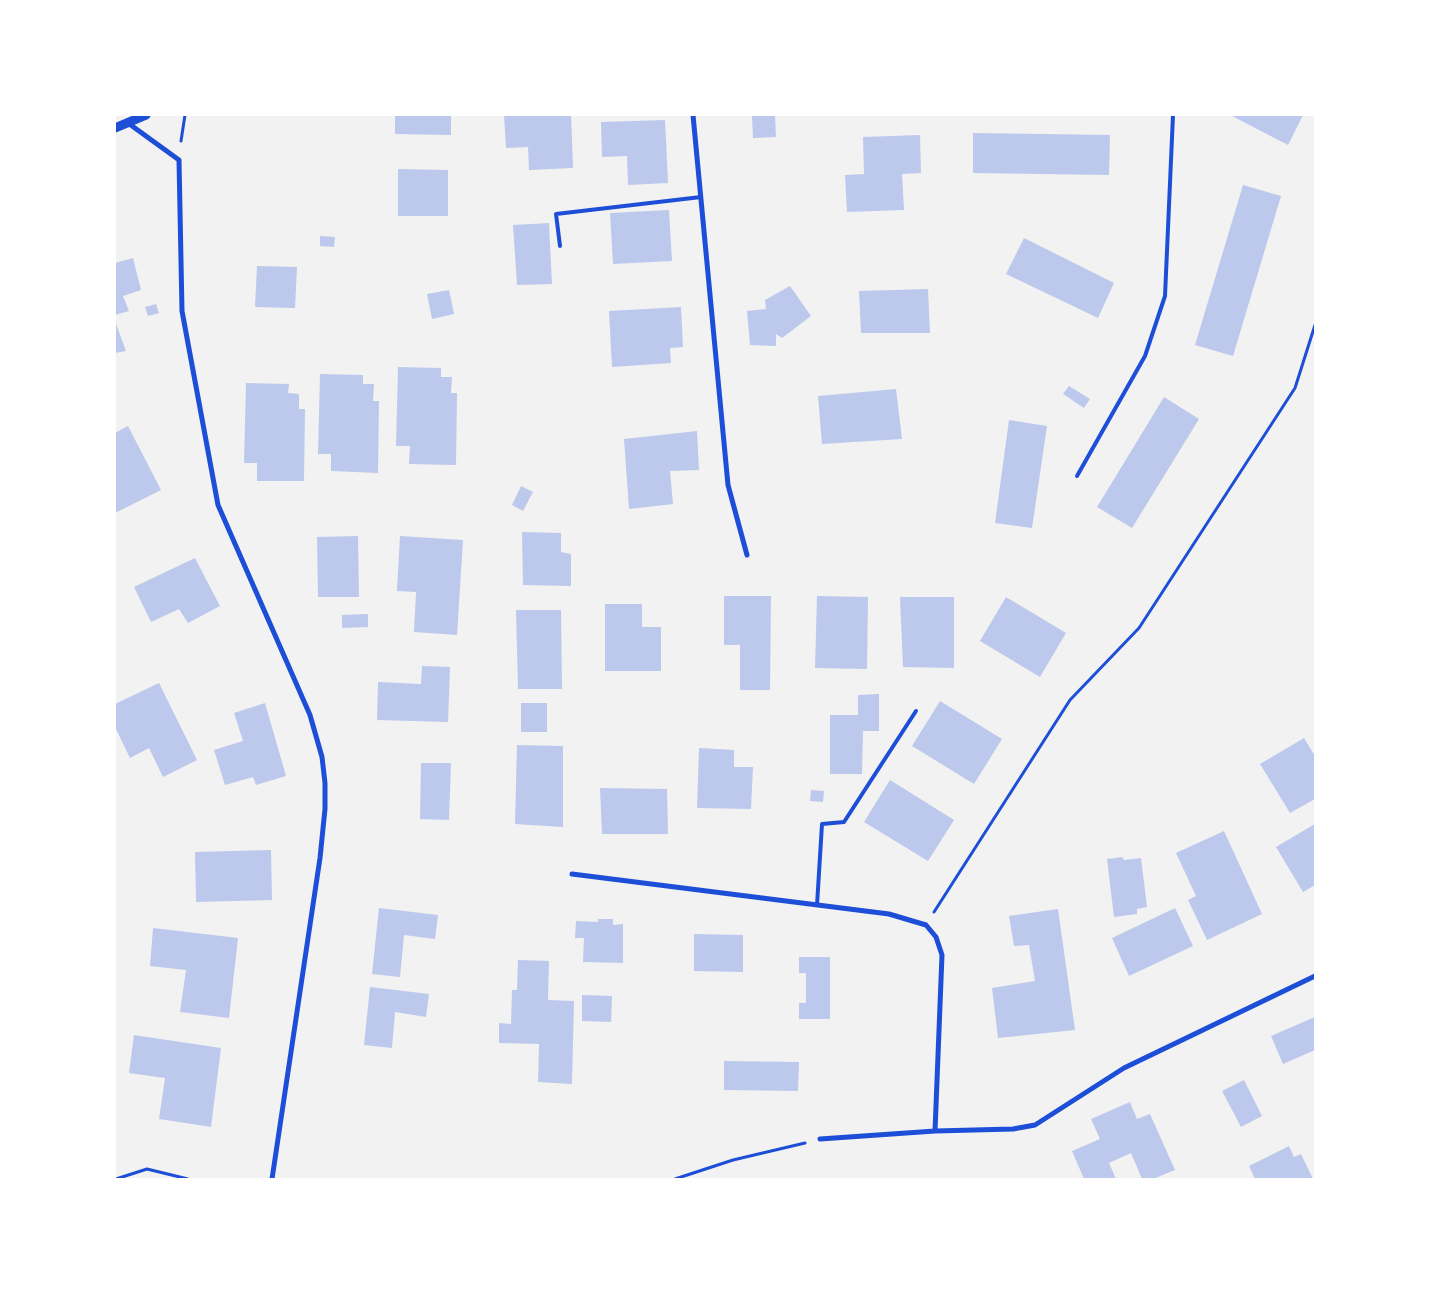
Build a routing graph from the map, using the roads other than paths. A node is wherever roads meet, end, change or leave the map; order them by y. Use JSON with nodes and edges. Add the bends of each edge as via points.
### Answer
{"nodes":[{"id":1,"x":146,"y":115,"type":"edge"},
{"id":2,"x":693,"y":115,"type":"edge"},
{"id":3,"x":1173,"y":115,"type":"edge"},
{"id":4,"x":130,"y":119,"type":"edge"},
{"id":5,"x":115,"y":128,"type":"edge"},
{"id":6,"x":701,"y":197,"type":"junction"},
{"id":7,"x":560,"y":246,"type":"dead end"},
{"id":8,"x":1077,"y":476,"type":"dead end"},
{"id":9,"x":747,"y":555,"type":"dead end"},
{"id":10,"x":916,"y":711,"type":"dead end"},
{"id":11,"x":572,"y":874,"type":"dead end"},
{"id":12,"x":817,"y":905,"type":"junction"},
{"id":13,"x":1315,"y":976,"type":"edge"},
{"id":14,"x":935,"y":1131,"type":"junction"},
{"id":15,"x":820,"y":1140,"type":"road end"},
{"id":16,"x":272,"y":1179,"type":"edge"}],
"edges":[{"from":1,"to":4,"type":"street"},
{"from":2,"to":6,"type":"street"},
{"from":3,"to":8,"type":"lane","via":[[1165,296],[1145,356]]},
{"from":4,"to":5,"type":"street"},
{"from":4,"to":16,"type":"street","via":[[179,160],[182,310],[218,505],[310,715],[322,757],[325,809],[320,858]]},
{"from":6,"to":7,"type":"lane","via":[[556,214]]},
{"from":6,"to":9,"type":"street","via":[[728,485]]},
{"from":10,"to":12,"type":"lane","via":[[844,822],[822,824]]},
{"from":11,"to":12,"type":"street"},
{"from":12,"to":14,"type":"street","via":[[889,914],[926,925],[936,937],[942,955]]},
{"from":13,"to":14,"type":"street","via":[[1124,1068],[1035,1126]]},
{"from":14,"to":15,"type":"street"}]}
